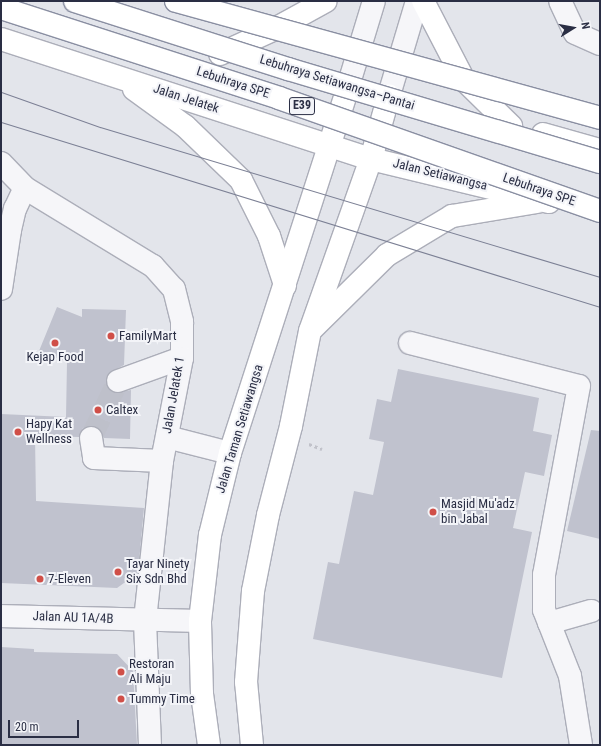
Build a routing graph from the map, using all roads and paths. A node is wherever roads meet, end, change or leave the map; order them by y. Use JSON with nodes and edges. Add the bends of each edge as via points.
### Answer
{"nodes":[{"id":1,"x":75,"y":1,"type":"edge"},
{"id":2,"x":176,"y":1,"type":"edge"},
{"id":3,"x":326,"y":1,"type":"edge"},
{"id":4,"x":374,"y":1,"type":"edge"},
{"id":5,"x":417,"y":1,"type":"edge"},
{"id":6,"x":423,"y":1,"type":"edge"},
{"id":7,"x":560,"y":1,"type":"edge"},
{"id":8,"x":96,"y":3,"type":"edge"},
{"id":9,"x":1,"y":8,"type":"edge"},
{"id":10,"x":1,"y":39,"type":"edge"},
{"id":11,"x":600,"y":44,"type":"edge"},
{"id":12,"x":220,"y":54,"type":"junction"},
{"id":13,"x":121,"y":79,"type":"junction"},
{"id":14,"x":346,"y":93,"type":"junction"},
{"id":15,"x":389,"y":95,"type":"junction"},
{"id":16,"x":600,"y":118,"type":"edge"},
{"id":17,"x":512,"y":126,"type":"junction"},
{"id":18,"x":330,"y":145,"type":"junction"},
{"id":19,"x":600,"y":150,"type":"edge"},
{"id":20,"x":371,"y":159,"type":"junction"},
{"id":21,"x":600,"y":162,"type":"edge"},
{"id":22,"x":1,"y":163,"type":"edge"},
{"id":23,"x":25,"y":188,"type":"junction"},
{"id":24,"x":546,"y":201,"type":"junction"},
{"id":25,"x":600,"y":211,"type":"edge"},
{"id":26,"x":600,"y":218,"type":"edge"},
{"id":27,"x":284,"y":285,"type":"junction"},
{"id":28,"x":1,"y":286,"type":"edge"},
{"id":29,"x":310,"y":331,"type":"junction"},
{"id":30,"x":410,"y":343,"type":"dead end"},
{"id":31,"x":182,"y":358,"type":"junction"},
{"id":32,"x":118,"y":380,"type":"dead end"},
{"id":33,"x":168,"y":437,"type":"junction"},
{"id":34,"x":92,"y":438,"type":"tunnel mouth"},
{"id":35,"x":308,"y":444,"type":"dead end"},
{"id":36,"x":322,"y":449,"type":"dead end"},
{"id":37,"x":230,"y":453,"type":"junction"},
{"id":38,"x":162,"y":461,"type":"junction"},
{"id":39,"x":590,"y":610,"type":"dead end"},
{"id":40,"x":1,"y":616,"type":"edge"},
{"id":41,"x":145,"y":621,"type":"junction"},
{"id":42,"x":200,"y":621,"type":"junction"},
{"id":43,"x":550,"y":623,"type":"junction"},
{"id":44,"x":150,"y":745,"type":"edge"},
{"id":45,"x":209,"y":745,"type":"edge"},
{"id":46,"x":252,"y":745,"type":"edge"},
{"id":47,"x":581,"y":745,"type":"edge"}],
"edges":[{"from":1,"to":21,"type":"main road","name":"Lebuhraya Setiawangsa–Pantai","bridge":true,"via":[[288,69]]},
{"from":2,"to":16,"type":"main road","bridge":true},
{"from":3,"to":12,"type":"main road","via":[[273,30]]},
{"from":4,"to":14,"type":"street"},
{"from":5,"to":15,"type":"street"},
{"from":6,"to":17,"type":"main road","via":[[464,80]]},
{"from":7,"to":11,"type":"street","via":[[575,32]]},
{"from":8,"to":12,"type":"main road"},
{"from":9,"to":25,"type":"main road","name":"Lebuhraya SPE","number":"E39","bridge":true,"via":[[279,98]]},
{"from":10,"to":13,"type":"main road","name":"Jalan Jelatek"},
{"from":12,"to":14,"type":"main road"},
{"from":13,"to":18,"type":"main road","name":"Jalan Jelatek"},
{"from":13,"to":27,"type":"main road","via":[[184,126],[241,180],[269,236]]},
{"from":14,"to":15,"type":"main road"},
{"from":14,"to":18,"type":"main road","name":"Jalan Taman Setiawangsa"},
{"from":15,"to":17,"type":"main road"},
{"from":15,"to":20,"type":"main road"},
{"from":17,"to":19,"type":"main road"},
{"from":18,"to":20,"type":"main road","name":"Jalan Jelatek"},
{"from":18,"to":27,"type":"main road","name":"Jalan Taman Setiawangsa"},
{"from":20,"to":24,"type":"main road","name":"Jalan Setiawangsa"},
{"from":20,"to":29,"type":"main road"},
{"from":22,"to":23,"type":"street","name":"Jalan Jelatek 1"},
{"from":23,"to":28,"type":"street","via":[[15,209]]},
{"from":23,"to":31,"type":"street","name":"Jalan Jelatek 1","via":[[153,266],[174,289],[182,322]]},
{"from":24,"to":26,"type":"main road","name":"Jalan Setiawangsa"},
{"from":24,"to":29,"type":"main road","via":[[452,216],[386,255]]},
{"from":27,"to":37,"type":"main road","name":"Jalan Taman Setiawangsa"},
{"from":29,"to":46,"type":"main road","via":[[291,426],[252,591],[246,682]]},
{"from":30,"to":43,"type":"street","via":[[579,386],[544,576],[544,610]]},
{"from":31,"to":32,"type":"street"},
{"from":31,"to":33,"type":"street","name":"Jalan Jelatek 1"},
{"from":33,"to":37,"type":"street"},
{"from":33,"to":38,"type":"street","name":"Jalan Jelatek 1"},
{"from":34,"to":38,"type":"street","via":[[94,458]]},
{"from":35,"to":36,"type":"path"},
{"from":37,"to":42,"type":"main road","name":"Jalan Taman Setiawangsa","via":[[210,535]]},
{"from":38,"to":41,"type":"street","name":"Jalan Jelatek 1"},
{"from":39,"to":43,"type":"street"},
{"from":40,"to":41,"type":"street","name":"Jalan AU 1A/4B"},
{"from":41,"to":42,"type":"street","name":"Jalan AU 1A/4B"},
{"from":41,"to":44,"type":"street"},
{"from":42,"to":45,"type":"main road","name":"Jalan Taman Setiawangsa","via":[[202,694]]},
{"from":43,"to":47,"type":"street","via":[[570,676]]}]}
